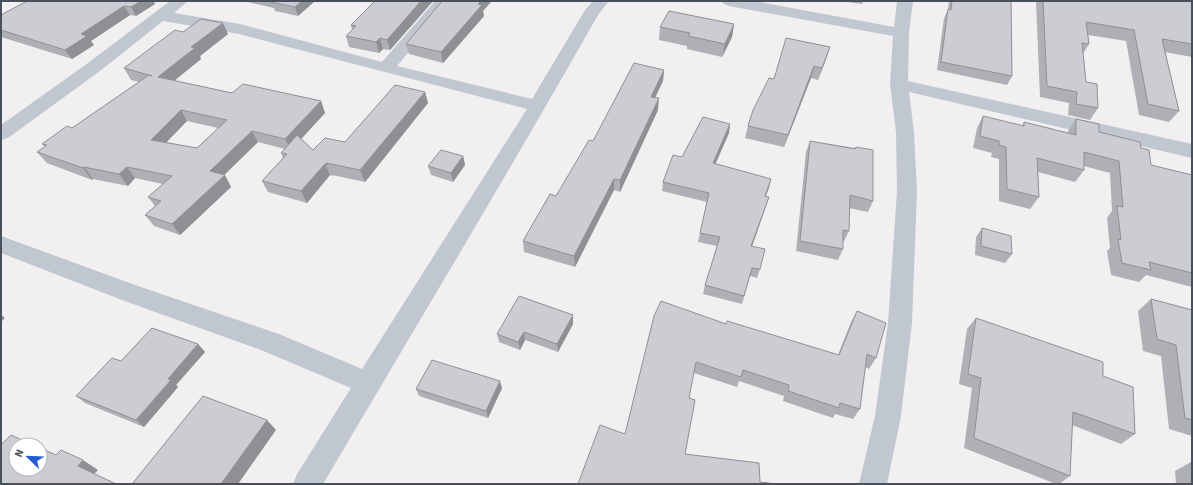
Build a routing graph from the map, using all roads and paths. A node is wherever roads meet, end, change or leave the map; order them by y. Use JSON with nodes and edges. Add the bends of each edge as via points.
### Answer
{"nodes":[{"id":1,"x":180,"y":1,"type":"edge"},
{"id":2,"x":443,"y":1,"type":"edge"},
{"id":3,"x":601,"y":1,"type":"edge"},
{"id":4,"x":729,"y":1,"type":"edge"},
{"id":5,"x":905,"y":1,"type":"edge"},
{"id":6,"x":160,"y":16,"type":"junction"},
{"id":7,"x":901,"y":33,"type":"junction"},
{"id":8,"x":386,"y":68,"type":"junction"},
{"id":9,"x":899,"y":84,"type":"junction"},
{"id":10,"x":538,"y":106,"type":"junction"},
{"id":11,"x":1,"y":134,"type":"edge"},
{"id":12,"x":1192,"y":151,"type":"edge"},
{"id":13,"x":1,"y":244,"type":"edge"},
{"id":14,"x":369,"y":384,"type":"junction"},
{"id":15,"x":307,"y":484,"type":"edge"},
{"id":16,"x":872,"y":484,"type":"edge"}],
"edges":[{"from":1,"to":6,"type":"street"},
{"from":2,"to":8,"type":"street"},
{"from":3,"to":10,"type":"street"},
{"from":4,"to":7,"type":"street"},
{"from":5,"to":7,"type":"street"},
{"from":6,"to":8,"type":"street","via":[[240,29]]},
{"from":6,"to":11,"type":"street"},
{"from":7,"to":9,"type":"street"},
{"from":8,"to":10,"type":"street"},
{"from":9,"to":12,"type":"street"},
{"from":9,"to":16,"type":"street","via":[[905,132],[907,191],[900,323],[888,416]]},
{"from":10,"to":14,"type":"street"},
{"from":13,"to":14,"type":"street","via":[[123,291],[270,342]]},
{"from":14,"to":15,"type":"street"}]}
